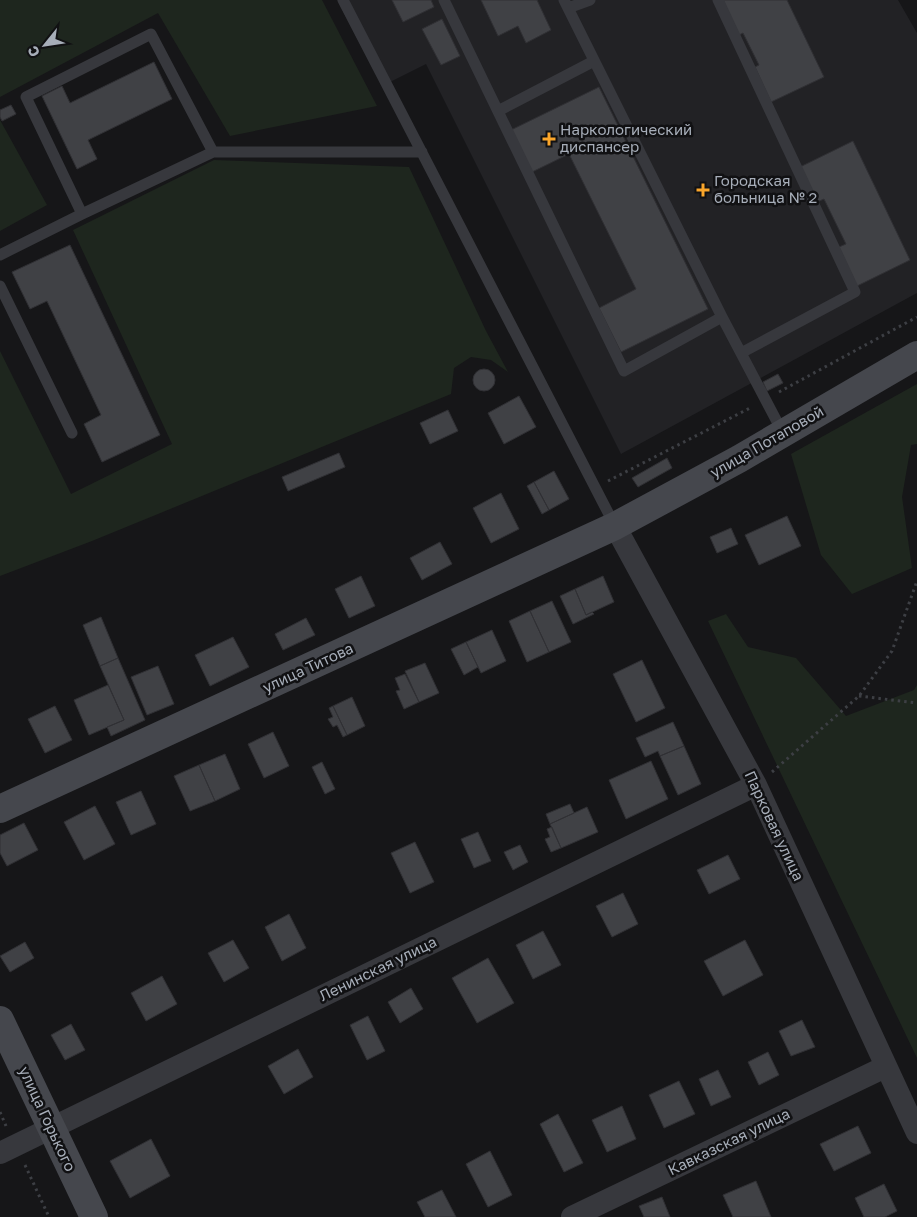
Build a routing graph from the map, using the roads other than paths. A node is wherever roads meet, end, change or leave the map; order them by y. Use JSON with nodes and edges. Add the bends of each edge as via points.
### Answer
{"nodes":[{"id":1,"x":343,"y":0,"type":"edge"},
{"id":2,"x":444,"y":0,"type":"edge"},
{"id":3,"x":590,"y":0,"type":"edge"},
{"id":4,"x":718,"y":0,"type":"edge"},
{"id":5,"x":566,"y":4,"type":"edge"},
{"id":6,"x":594,"y":61,"type":"junction"},
{"id":7,"x":498,"y":111,"type":"junction"},
{"id":8,"x":213,"y":152,"type":"junction"},
{"id":9,"x":422,"y":152,"type":"junction"},
{"id":10,"x":82,"y":214,"type":"junction"},
{"id":11,"x":0,"y":255,"type":"edge"},
{"id":12,"x":0,"y":286,"type":"edge"},
{"id":13,"x":722,"y":317,"type":"junction"},
{"id":14,"x":741,"y":353,"type":"junction"},
{"id":15,"x":917,"y":355,"type":"edge"},
{"id":16,"x":72,"y":433,"type":"dead end"},
{"id":17,"x":783,"y":433,"type":"junction"},
{"id":18,"x":615,"y":526,"type":"junction"},
{"id":19,"x":756,"y":785,"type":"junction"},
{"id":20,"x":0,"y":809,"type":"edge"},
{"id":21,"x":0,"y":1020,"type":"edge"},
{"id":22,"x":886,"y":1067,"type":"junction"},
{"id":23,"x":51,"y":1128,"type":"junction"},
{"id":24,"x":917,"y":1133,"type":"edge"},
{"id":25,"x":0,"y":1153,"type":"edge"},
{"id":26,"x":94,"y":1217,"type":"edge"},
{"id":27,"x":572,"y":1217,"type":"edge"}],
"edges":[{"from":1,"to":9,"type":"lane"},
{"from":2,"to":7,"type":"lane"},
{"from":3,"to":5,"type":"lane"},
{"from":4,"to":14,"type":"lane","via":[[855,292]]},
{"from":5,"to":6,"type":"lane"},
{"from":6,"to":7,"type":"lane"},
{"from":6,"to":13,"type":"lane"},
{"from":7,"to":13,"type":"lane","via":[[624,371]]},
{"from":8,"to":9,"type":"lane"},
{"from":8,"to":10,"type":"lane"},
{"from":8,"to":10,"type":"lane","via":[[151,34],[26,96]]},
{"from":9,"to":18,"type":"lane"},
{"from":10,"to":11,"type":"lane"},
{"from":12,"to":16,"type":"lane"},
{"from":13,"to":14,"type":"lane"},
{"from":14,"to":17,"type":"lane"},
{"from":15,"to":17,"type":"street","name":"улица Потаповой"},
{"from":17,"to":18,"type":"street","name":"улица Потаповой"},
{"from":18,"to":19,"type":"street","name":"Парковая улица"},
{"from":18,"to":20,"type":"street","name":"улица Титова"},
{"from":19,"to":22,"type":"street","name":"Парковая улица"},
{"from":19,"to":23,"type":"street","name":"Ленинская улица"},
{"from":21,"to":23,"type":"street","name":"улица Горького"},
{"from":22,"to":24,"type":"street","name":"Парковая улица"},
{"from":22,"to":27,"type":"street","name":"Кавказская улица"},
{"from":23,"to":25,"type":"street","name":"Ленинская улица"},
{"from":23,"to":26,"type":"street","name":"улица Горького"}]}
